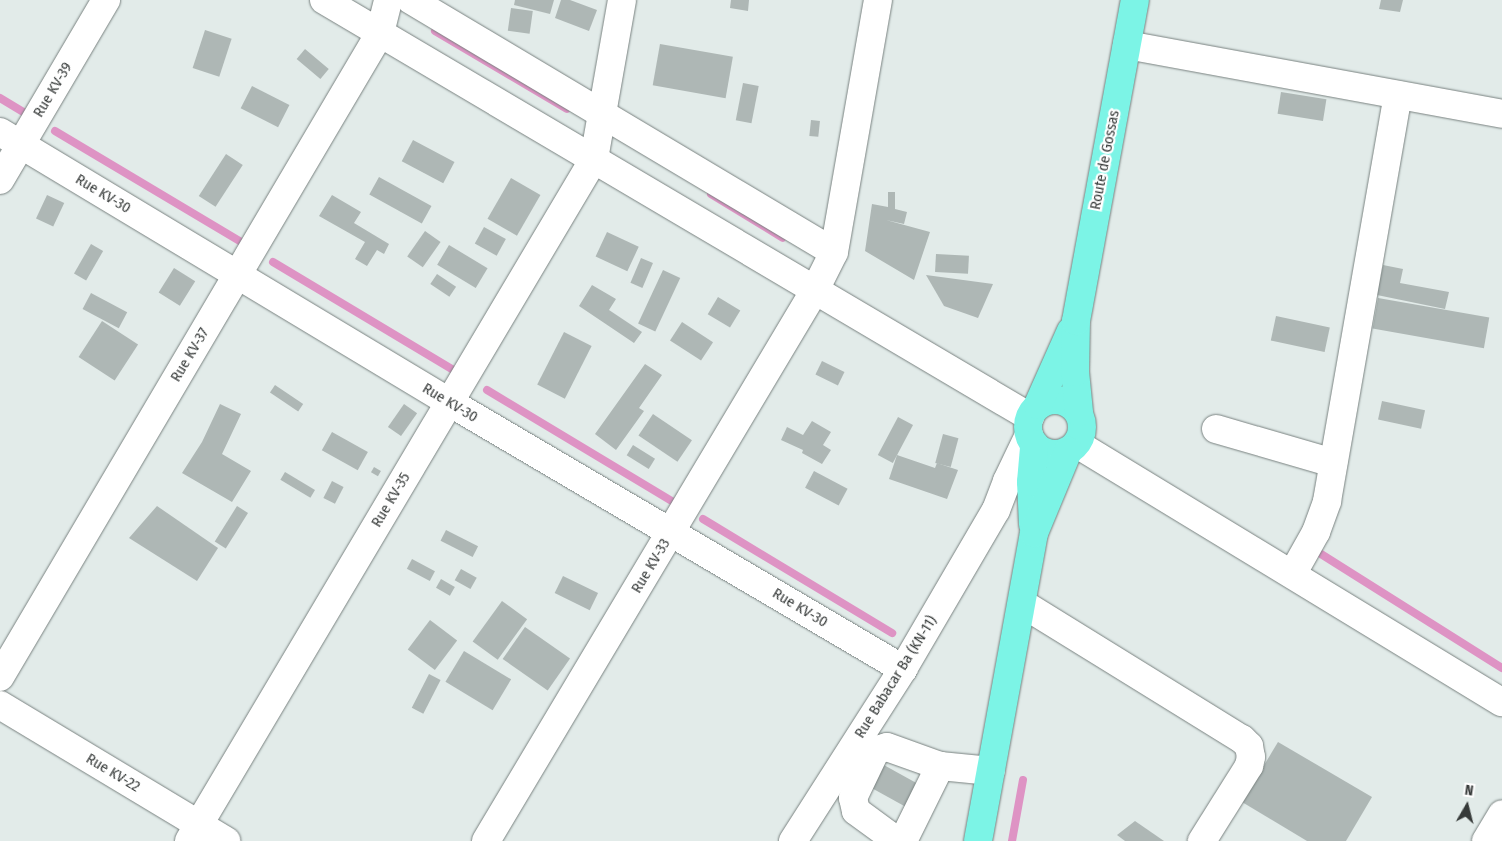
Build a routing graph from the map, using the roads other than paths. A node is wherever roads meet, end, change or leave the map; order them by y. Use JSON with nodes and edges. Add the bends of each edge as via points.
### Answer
{"nodes":[{"id":1,"x":106,"y":0,"type":"edge"},
{"id":2,"x":324,"y":0,"type":"edge"},
{"id":3,"x":388,"y":0,"type":"edge"},
{"id":4,"x":411,"y":0,"type":"edge"},
{"id":5,"x":622,"y":0,"type":"edge"},
{"id":6,"x":878,"y":0,"type":"edge"},
{"id":7,"x":1136,"y":0,"type":"edge"},
{"id":8,"x":380,"y":33,"type":"junction"},
{"id":9,"x":1127,"y":45,"type":"junction"},
{"id":10,"x":1398,"y":95,"type":"junction"},
{"id":11,"x":602,"y":114,"type":"junction"},
{"id":12,"x":1502,"y":114,"type":"edge"},
{"id":13,"x":10,"y":138,"type":"edge"},
{"id":14,"x":594,"y":159,"type":"junction"},
{"id":15,"x":0,"y":180,"type":"edge"},
{"id":16,"x":834,"y":252,"type":"junction"},
{"id":17,"x":237,"y":276,"type":"junction"},
{"id":18,"x":815,"y":290,"type":"junction"},
{"id":19,"x":1076,"y":321,"type":"junction"},
{"id":20,"x":449,"y":402,"type":"junction"},
{"id":21,"x":1079,"y":412,"type":"junction"},
{"id":22,"x":1033,"y":425,"type":"junction"},
{"id":23,"x":1216,"y":429,"type":"dead end"},
{"id":24,"x":1072,"y":447,"type":"junction"},
{"id":25,"x":1333,"y":463,"type":"junction"},
{"id":26,"x":1031,"y":482,"type":"junction"},
{"id":27,"x":996,"y":510,"type":"junction"},
{"id":28,"x":671,"y":532,"type":"junction"},
{"id":29,"x":1034,"y":533,"type":"junction"},
{"id":30,"x":1293,"y":572,"type":"junction"},
{"id":31,"x":1023,"y":604,"type":"junction"},
{"id":32,"x":903,"y":669,"type":"junction"},
{"id":33,"x":0,"y":677,"type":"edge"},
{"id":34,"x":1502,"y":702,"type":"edge"},
{"id":35,"x":0,"y":705,"type":"edge"},
{"id":36,"x":940,"y":766,"type":"junction"},
{"id":37,"x":991,"y":771,"type":"junction"},
{"id":38,"x":1502,"y":814,"type":"edge"},
{"id":39,"x":194,"y":833,"type":"edge"},
{"id":40,"x":226,"y":841,"type":"edge"},
{"id":41,"x":486,"y":841,"type":"edge"},
{"id":42,"x":793,"y":841,"type":"edge"},
{"id":43,"x":897,"y":841,"type":"edge"},
{"id":44,"x":903,"y":841,"type":"edge"},
{"id":45,"x":978,"y":841,"type":"edge"},
{"id":46,"x":1202,"y":841,"type":"edge"},
{"id":47,"x":1486,"y":841,"type":"edge"}],
"edges":[{"from":1,"to":13,"type":"street","name":"Rue KV-39"},
{"from":2,"to":8,"type":"street"},
{"from":3,"to":8,"type":"street","name":"Rue KV-37"},
{"from":4,"to":11,"type":"street"},
{"from":5,"to":11,"type":"street"},
{"from":6,"to":16,"type":"street","name":"Rue KV-33"},
{"from":7,"to":9,"type":"main road","name":"Route de Gossas"},
{"from":8,"to":14,"type":"street"},
{"from":8,"to":17,"type":"street","name":"Rue KV-37"},
{"from":9,"to":10,"type":"street"},
{"from":9,"to":19,"type":"main road","name":"Route de Gossas"},
{"from":10,"to":12,"type":"street"},
{"from":10,"to":25,"type":"street"},
{"from":11,"to":14,"type":"street"},
{"from":11,"to":16,"type":"street"},
{"from":13,"to":15,"type":"street","name":"Rue KV-39"},
{"from":13,"to":17,"type":"street","name":"Rue KV-30"},
{"from":14,"to":18,"type":"street"},
{"from":14,"to":20,"type":"street","name":"Rue KV-35"},
{"from":16,"to":18,"type":"street","name":"Rue KV-33"},
{"from":17,"to":20,"type":"street","name":"Rue KV-30"},
{"from":17,"to":33,"type":"street","name":"Rue KV-37"},
{"from":18,"to":22,"type":"street"},
{"from":18,"to":28,"type":"street","name":"Rue KV-33"},
{"from":19,"to":21,"type":"main road","via":[[1075,372]]},
{"from":19,"to":22,"type":"main road"},
{"from":20,"to":28,"type":"street","name":"Rue KV-30"},
{"from":20,"to":39,"type":"street","name":"Rue KV-35"},
{"from":21,"to":22,"type":"main road","via":[[1060,400],[1045,401]]},
{"from":21,"to":24,"type":"main road","via":[[1083,428]]},
{"from":22,"to":24,"type":"main road","via":[[1049,453]]},
{"from":22,"to":26,"type":"main road"},
{"from":22,"to":27,"type":"street"},
{"from":23,"to":25,"type":"street"},
{"from":24,"to":29,"type":"main road"},
{"from":24,"to":30,"type":"street"},
{"from":25,"to":30,"type":"street","via":[[1321,520]]},
{"from":26,"to":27,"type":"street"},
{"from":26,"to":29,"type":"main road"},
{"from":27,"to":32,"type":"street","name":"Rue Babacar Ba (KN-11)"},
{"from":28,"to":32,"type":"street","name":"Rue KV-30"},
{"from":28,"to":41,"type":"street","name":"Rue KV-33"},
{"from":29,"to":31,"type":"main road"},
{"from":30,"to":34,"type":"street"},
{"from":31,"to":37,"type":"main road"},
{"from":31,"to":46,"type":"street","via":[[1249,746],[1249,766]]},
{"from":32,"to":42,"type":"street","name":"Rue Babacar Ba (KN-11)"},
{"from":35,"to":39,"type":"street","name":"Rue KV-22"},
{"from":36,"to":37,"type":"street"},
{"from":36,"to":43,"type":"street","via":[[887,747],[876,750],[853,798],[856,811]]},
{"from":36,"to":44,"type":"street"},
{"from":37,"to":45,"type":"main road"},
{"from":38,"to":47,"type":"street"},
{"from":39,"to":40,"type":"street","name":"Rue KV-22"}]}
